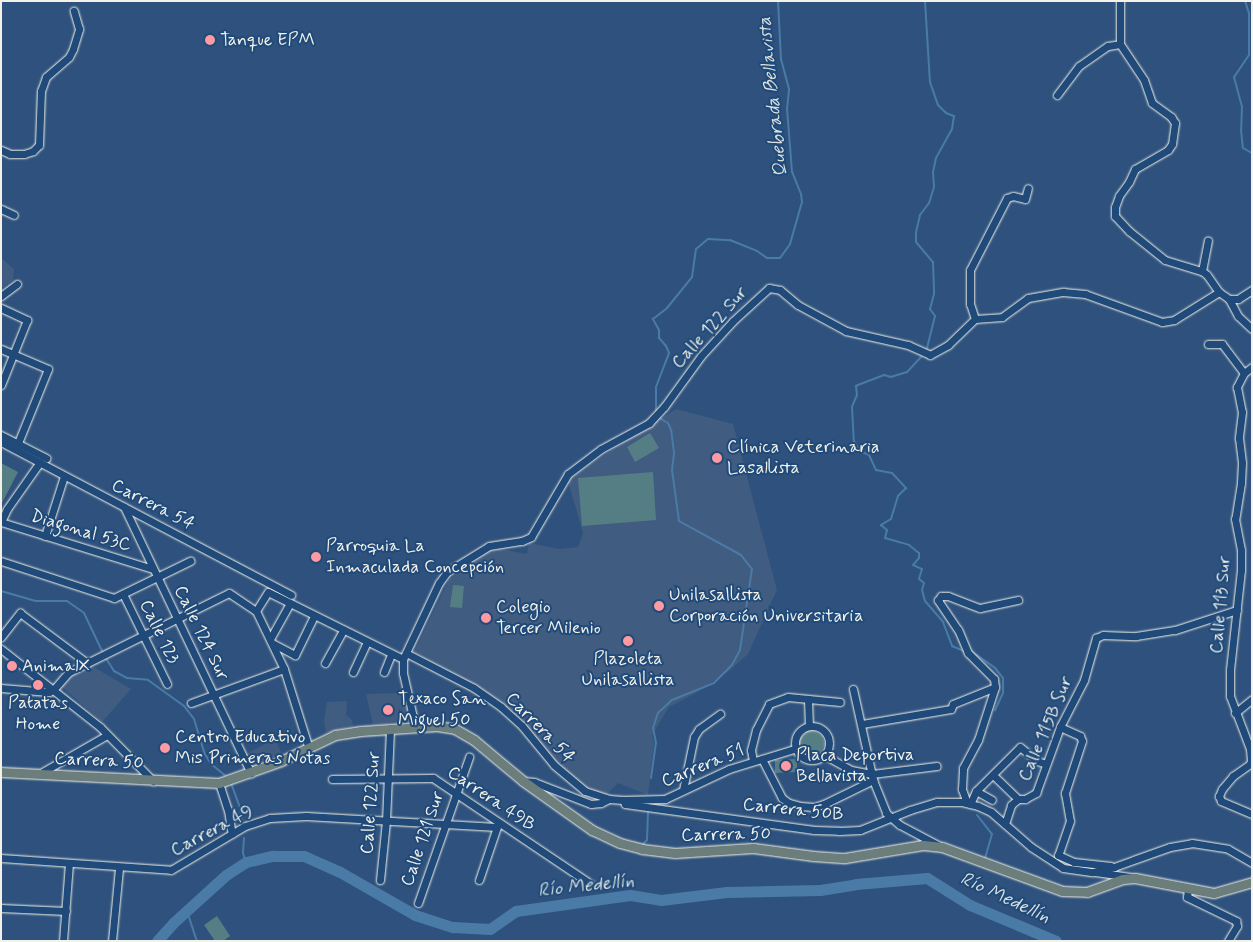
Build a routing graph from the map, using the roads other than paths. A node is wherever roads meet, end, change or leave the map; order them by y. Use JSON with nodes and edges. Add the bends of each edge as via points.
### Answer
{"nodes":[{"id":1,"x":1120,"y":1,"type":"edge"},
{"id":2,"x":74,"y":11,"type":"dead end"},
{"id":3,"x":1120,"y":44,"type":"junction"},
{"id":4,"x":1057,"y":95,"type":"dead end"},
{"id":5,"x":1,"y":150,"type":"edge"},
{"id":6,"x":1028,"y":188,"type":"dead end"},
{"id":7,"x":1,"y":209,"type":"edge"},
{"id":8,"x":14,"y":215,"type":"dead end"},
{"id":9,"x":1208,"y":241,"type":"dead end"},
{"id":10,"x":1202,"y":271,"type":"junction"},
{"id":11,"x":17,"y":284,"type":"dead end"},
{"id":12,"x":1252,"y":290,"type":"edge"},
{"id":13,"x":1219,"y":292,"type":"junction"},
{"id":14,"x":1,"y":296,"type":"edge"},
{"id":15,"x":1229,"y":299,"type":"junction"},
{"id":16,"x":1,"y":308,"type":"edge"},
{"id":17,"x":975,"y":319,"type":"junction"},
{"id":18,"x":1252,"y":329,"type":"edge"},
{"id":19,"x":1208,"y":344,"type":"dead end"},
{"id":20,"x":1,"y":349,"type":"edge"},
{"id":21,"x":14,"y":354,"type":"junction"},
{"id":22,"x":1252,"y":367,"type":"edge"},
{"id":23,"x":1244,"y":372,"type":"junction"},
{"id":24,"x":1,"y":385,"type":"edge"},
{"id":25,"x":1,"y":435,"type":"edge"},
{"id":26,"x":1,"y":442,"type":"edge"},
{"id":27,"x":18,"y":443,"type":"junction"},
{"id":28,"x":43,"y":460,"type":"junction"},
{"id":29,"x":64,"y":476,"type":"junction"},
{"id":30,"x":124,"y":507,"type":"junction"},
{"id":31,"x":1,"y":522,"type":"edge"},
{"id":32,"x":45,"y":536,"type":"junction"},
{"id":33,"x":1,"y":561,"type":"edge"},
{"id":34,"x":190,"y":561,"type":"dead end"},
{"id":35,"x":153,"y":569,"type":"junction"},
{"id":36,"x":157,"y":577,"type":"junction"},
{"id":37,"x":124,"y":594,"type":"junction"},
{"id":38,"x":279,"y":598,"type":"junction"},
{"id":39,"x":1018,"y":600,"type":"dead end"},
{"id":40,"x":290,"y":604,"type":"junction"},
{"id":41,"x":1237,"y":610,"type":"junction"},
{"id":42,"x":256,"y":611,"type":"junction"},
{"id":43,"x":314,"y":616,"type":"junction"},
{"id":44,"x":178,"y":618,"type":"junction"},
{"id":45,"x":343,"y":630,"type":"junction"},
{"id":46,"x":144,"y":636,"type":"junction"},
{"id":47,"x":1,"y":637,"type":"edge"},
{"id":48,"x":271,"y":641,"type":"junction"},
{"id":49,"x":367,"y":642,"type":"junction"},
{"id":50,"x":1,"y":649,"type":"edge"},
{"id":51,"x":391,"y":655,"type":"junction"},
{"id":52,"x":404,"y":656,"type":"junction"},
{"id":53,"x":87,"y":663,"type":"junction"},
{"id":54,"x":326,"y":663,"type":"dead end"},
{"id":55,"x":284,"y":669,"type":"junction"},
{"id":56,"x":353,"y":672,"type":"dead end"},
{"id":57,"x":384,"y":672,"type":"dead end"},
{"id":58,"x":167,"y":684,"type":"dead end"},
{"id":59,"x":995,"y":687,"type":"junction"},
{"id":60,"x":1,"y":688,"type":"edge"},
{"id":61,"x":54,"y":689,"type":"junction"},
{"id":62,"x":853,"y":689,"type":"dead end"},
{"id":63,"x":214,"y":695,"type":"junction"},
{"id":64,"x":808,"y":699,"type":"junction"},
{"id":65,"x":1252,"y":700,"type":"edge"},
{"id":66,"x":840,"y":702,"type":"dead end"},
{"id":67,"x":191,"y":703,"type":"dead end"},
{"id":68,"x":1235,"y":713,"type":"junction"},
{"id":69,"x":720,"y":714,"type":"dead end"},
{"id":70,"x":862,"y":724,"type":"junction"},
{"id":71,"x":809,"y":725,"type":"junction"},
{"id":72,"x":415,"y":726,"type":"junction"},
{"id":73,"x":1060,"y":727,"type":"junction"},
{"id":74,"x":390,"y":728,"type":"junction"},
{"id":75,"x":107,"y":735,"type":"junction"},
{"id":76,"x":308,"y":748,"type":"junction"},
{"id":77,"x":794,"y":749,"type":"junction"},
{"id":78,"x":824,"y":755,"type":"junction"},
{"id":79,"x":469,"y":757,"type":"dead end"},
{"id":80,"x":762,"y":759,"type":"junction"},
{"id":81,"x":754,"y":761,"type":"junction"},
{"id":82,"x":1046,"y":764,"type":"junction"},
{"id":83,"x":937,"y":766,"type":"dead end"},
{"id":84,"x":1,"y":772,"type":"edge"},
{"id":85,"x":251,"y":773,"type":"junction"},
{"id":86,"x":39,"y":774,"type":"junction"},
{"id":87,"x":993,"y":775,"type":"junction"},
{"id":88,"x":873,"y":777,"type":"junction"},
{"id":89,"x":388,"y":778,"type":"junction"},
{"id":90,"x":332,"y":779,"type":"dead end"},
{"id":91,"x":154,"y":781,"type":"junction"},
{"id":92,"x":523,"y":781,"type":"junction"},
{"id":93,"x":222,"y":782,"type":"junction"},
{"id":94,"x":573,"y":782,"type":"joint"},
{"id":95,"x":683,"y":790,"type":"junction"},
{"id":96,"x":976,"y":791,"type":"junction"},
{"id":97,"x":455,"y":792,"type":"junction"},
{"id":98,"x":609,"y":799,"type":"junction"},
{"id":99,"x":1018,"y":799,"type":"junction"},
{"id":100,"x":622,"y":800,"type":"junction"},
{"id":101,"x":992,"y":800,"type":"dead end"},
{"id":102,"x":969,"y":804,"type":"junction"},
{"id":103,"x":1252,"y":814,"type":"edge"},
{"id":104,"x":891,"y":818,"type":"junction"},
{"id":105,"x":386,"y":822,"type":"junction"},
{"id":106,"x":444,"y":824,"type":"junction"},
{"id":107,"x":1005,"y":824,"type":"junction"},
{"id":108,"x":498,"y":825,"type":"junction"},
{"id":109,"x":232,"y":834,"type":"junction"},
{"id":110,"x":942,"y":847,"type":"junction"},
{"id":111,"x":1,"y":858,"type":"edge"},
{"id":112,"x":1252,"y":862,"type":"edge"},
{"id":113,"x":69,"y":863,"type":"junction"},
{"id":114,"x":1114,"y":867,"type":"junction"},
{"id":115,"x":119,"y":868,"type":"junction"},
{"id":116,"x":1092,"y":872,"type":"junction"},
{"id":117,"x":1139,"y":879,"type":"junction"},
{"id":118,"x":380,"y":880,"type":"dead end"},
{"id":119,"x":479,"y":880,"type":"dead end"},
{"id":120,"x":1252,"y":882,"type":"edge"},
{"id":121,"x":591,"y":884,"type":"dead end"},
{"id":122,"x":1188,"y":889,"type":"junction"},
{"id":123,"x":418,"y":903,"type":"dead end"},
{"id":124,"x":1,"y":908,"type":"edge"},
{"id":125,"x":66,"y":911,"type":"junction"},
{"id":126,"x":64,"y":941,"type":"edge"},
{"id":127,"x":112,"y":941,"type":"edge"},
{"id":128,"x":1228,"y":941,"type":"edge"}],
"edges":[{"from":1,"to":3,"type":"street"},
{"from":2,"to":5,"type":"street","via":[[79,29],[73,49],[69,57],[46,77],[41,91],[39,145],[24,154]]},
{"from":3,"to":4,"type":"street","via":[[1108,46],[1078,66]]},
{"from":3,"to":10,"type":"street","via":[[1144,80],[1152,103],[1175,123],[1168,150],[1135,168],[1114,207],[1115,216],[1165,260]]},
{"from":6,"to":17,"type":"street","via":[[1026,198],[1007,198],[970,270],[970,304]]},
{"from":7,"to":8,"type":"street"},
{"from":9,"to":10,"type":"street"},
{"from":10,"to":13,"type":"street"},
{"from":11,"to":14,"type":"street"},
{"from":12,"to":15,"type":"street","via":[[1238,299]]},
{"from":13,"to":15,"type":"street"},
{"from":13,"to":17,"type":"street","via":[[1174,320],[1162,322],[1085,294],[1064,292],[1028,298],[1002,317]]},
{"from":15,"to":18,"type":"street","via":[[1238,316]]},
{"from":16,"to":21,"type":"street","via":[[27,320]]},
{"from":17,"to":52,"type":"street","name":"Calle 122 Sur","via":[[948,345],[930,355],[908,345],[846,331],[798,305],[780,290],[769,288],[701,356],[649,423],[601,448],[568,474],[531,536],[522,541],[489,546],[447,572],[438,583]]},
{"from":19,"to":23,"type":"street","via":[[1222,344]]},
{"from":20,"to":21,"type":"street"},
{"from":21,"to":24,"type":"street"},
{"from":21,"to":27,"type":"street","via":[[48,369]]},
{"from":22,"to":23,"type":"street"},
{"from":23,"to":41,"type":"street","name":"Calle 113 Sur","via":[[1237,387],[1242,412],[1239,438],[1241,483],[1235,513],[1241,570]]},
{"from":25,"to":27,"type":"street","name":"Carrera 54"},
{"from":26,"to":28,"type":"street","name":"Carrera 54"},
{"from":27,"to":28,"type":"street","name":"Carrera 54"},
{"from":28,"to":29,"type":"street","name":"Carrera 54"},
{"from":28,"to":31,"type":"street"},
{"from":29,"to":30,"type":"street","name":"Carrera 54"},
{"from":29,"to":32,"type":"street"},
{"from":30,"to":35,"type":"street","name":"Calle 124 Sur"},
{"from":30,"to":38,"type":"street","name":"Carrera 54","via":[[291,595]]},
{"from":31,"to":32,"type":"street","name":"Diagonal 53C"},
{"from":32,"to":35,"type":"street","name":"Diagonal 53C"},
{"from":33,"to":37,"type":"street","via":[[114,598]]},
{"from":34,"to":36,"type":"street"},
{"from":35,"to":36,"type":"street","name":"Calle 124 Sur"},
{"from":36,"to":37,"type":"street"},
{"from":36,"to":44,"type":"street","name":"Calle 124 Sur"},
{"from":37,"to":46,"type":"street","name":"Calle 123"},
{"from":38,"to":40,"type":"street","name":"Carrera 54"},
{"from":38,"to":42,"type":"street","name":"Carrera 54","via":[[268,592]]},
{"from":39,"to":59,"type":"street","via":[[980,608],[948,596],[941,596],[938,600],[968,652],[992,675]]},
{"from":40,"to":43,"type":"street","name":"Carrera 54"},
{"from":40,"to":48,"type":"street"},
{"from":41,"to":68,"type":"street","name":"Calle 113 Sur","via":[[1230,670],[1230,696]]},
{"from":41,"to":73,"type":"street","name":"Calle 115B Sur","via":[[1175,630],[1096,638],[1084,680]]},
{"from":42,"to":44,"type":"street","via":[[229,593]]},
{"from":42,"to":48,"type":"street"},
{"from":43,"to":45,"type":"street","name":"Carrera 54"},
{"from":43,"to":48,"type":"street","via":[[295,655]]},
{"from":44,"to":46,"type":"street"},
{"from":44,"to":63,"type":"street","name":"Calle 124 Sur"},
{"from":45,"to":49,"type":"street","name":"Carrera 54"},
{"from":45,"to":54,"type":"street"},
{"from":46,"to":53,"type":"street"},
{"from":46,"to":58,"type":"street","name":"Calle 123"},
{"from":47,"to":53,"type":"street","via":[[20,613]]},
{"from":48,"to":55,"type":"street"},
{"from":49,"to":51,"type":"street","name":"Carrera 54"},
{"from":49,"to":56,"type":"street"},
{"from":50,"to":61,"type":"street"},
{"from":51,"to":52,"type":"street","name":"Carrera 54"},
{"from":51,"to":57,"type":"street"},
{"from":52,"to":72,"type":"street","via":[[403,673]]},
{"from":52,"to":94,"type":"street","name":"Carrera 54","via":[[474,688],[501,707]]},
{"from":53,"to":61,"type":"street","via":[[69,672]]},
{"from":55,"to":63,"type":"street"},
{"from":55,"to":76,"type":"street"},
{"from":59,"to":70,"type":"street","via":[[953,704],[951,709]]},
{"from":59,"to":102,"type":"street","via":[[978,740],[963,768],[962,789]]},
{"from":60,"to":61,"type":"street","via":[[48,692]]},
{"from":61,"to":75,"type":"street"},
{"from":62,"to":70,"type":"street"},
{"from":63,"to":67,"type":"street"},
{"from":63,"to":85,"type":"street","name":"Calle 124 Sur"},
{"from":64,"to":66,"type":"street"},
{"from":64,"to":71,"type":"street"},
{"from":64,"to":81,"type":"street","via":[[788,697],[769,704],[756,730],[751,750]]},
{"from":65,"to":68,"type":"street"},
{"from":68,"to":103,"type":"street","name":"Calle 113 Sur","via":[[1250,749],[1251,760],[1233,776],[1219,796],[1221,801]]},
{"from":69,"to":95,"type":"street","via":[[699,729],[694,737]]},
{"from":70,"to":88,"type":"street"},
{"from":71,"to":77,"type":"street","via":[[801,729]]},
{"from":71,"to":78,"type":"street","via":[[822,729],[827,735],[829,742]]},
{"from":72,"to":74,"type":"main road","name":"Carrera 50"},
{"from":72,"to":92,"type":"main road","name":"Carrera 50","via":[[437,726],[463,733]]},
{"from":73,"to":82,"type":"street","name":"Calle 115B Sur"},
{"from":73,"to":114,"type":"street","via":[[1080,736],[1082,741],[1066,793],[1070,821],[1059,856],[1074,862]]},
{"from":74,"to":76,"type":"main road","name":"Carrera 50","via":[[335,735]]},
{"from":74,"to":89,"type":"street","name":"Calle 122 Sur"},
{"from":75,"to":86,"type":"street"},
{"from":75,"to":91,"type":"street"},
{"from":76,"to":85,"type":"main road","name":"Carrera 50"},
{"from":77,"to":78,"type":"street","via":[[800,757],[808,760],[817,760]]},
{"from":77,"to":80,"type":"street","name":"Carrera 51"},
{"from":78,"to":88,"type":"street","via":[[850,770]]},
{"from":79,"to":97,"type":"street","name":"Calle 121 Sur"},
{"from":80,"to":81,"type":"street","name":"Carrera 51"},
{"from":80,"to":88,"type":"street","via":[[782,798],[789,803],[814,807],[836,800]]},
{"from":81,"to":95,"type":"street","name":"Carrera 51"},
{"from":82,"to":87,"type":"street","via":[[1037,762],[1020,747]]},
{"from":82,"to":99,"type":"street","name":"Calle 115B Sur","via":[[1036,793]]},
{"from":83,"to":88,"type":"street"},
{"from":84,"to":86,"type":"main road","name":"Carrera 50"},
{"from":85,"to":93,"type":"main road","name":"Carrera 50"},
{"from":86,"to":91,"type":"main road","name":"Carrera 50"},
{"from":87,"to":96,"type":"street"},
{"from":87,"to":99,"type":"street"},
{"from":88,"to":104,"type":"street","via":[[886,813]]},
{"from":89,"to":90,"type":"street","name":"Carrera 49B"},
{"from":89,"to":97,"type":"street","name":"Carrera 49B","via":[[433,778]]},
{"from":89,"to":105,"type":"street","name":"Calle 122 Sur"},
{"from":91,"to":93,"type":"main road","name":"Carrera 50"},
{"from":92,"to":98,"type":"street","via":[[534,782],[591,804]]},
{"from":92,"to":110,"type":"main road","name":"Carrera 50","via":[[592,830],[620,843],[658,852],[753,848],[845,858],[923,845]]},
{"from":93,"to":109,"type":"street"},
{"from":94,"to":98,"type":"street","name":"Carrera 50B","via":[[585,791]]},
{"from":95,"to":100,"type":"street","name":"Carrera 51","via":[[665,799]]},
{"from":96,"to":101,"type":"street"},
{"from":96,"to":102,"type":"street"},
{"from":97,"to":106,"type":"street","name":"Calle 121 Sur"},
{"from":97,"to":108,"type":"street","name":"Carrera 49B"},
{"from":98,"to":100,"type":"street","name":"Carrera 50B"},
{"from":99,"to":107,"type":"street","name":"Calle 115B Sur","via":[[1012,805]]},
{"from":100,"to":104,"type":"street","name":"Carrera 50B","via":[[625,804],[823,831],[860,830]]},
{"from":102,"to":104,"type":"street","name":"Carrera 50B","via":[[937,802]]},
{"from":102,"to":107,"type":"street","name":"Carrera 50B","via":[[991,812]]},
{"from":104,"to":110,"type":"street"},
{"from":105,"to":106,"type":"street","name":"Carrera 49"},
{"from":105,"to":109,"type":"street","name":"Carrera 49","via":[[306,816],[270,818]]},
{"from":105,"to":118,"type":"street","name":"Calle 122 Sur"},
{"from":106,"to":108,"type":"street","name":"Carrera 49"},
{"from":106,"to":123,"type":"street","name":"Calle 121 Sur"},
{"from":107,"to":116,"type":"street","name":"Carrera 50B","via":[[1060,866]]},
{"from":108,"to":119,"type":"street"},
{"from":108,"to":121,"type":"street","name":"Carrera 49B"},
{"from":109,"to":115,"type":"street","name":"Carrera 49","via":[[170,870]]},
{"from":110,"to":117,"type":"main road","name":"Carrera 50","via":[[1062,891],[1087,892],[1123,879]]},
{"from":111,"to":113,"type":"street","name":"Carrera 49"},
{"from":112,"to":114,"type":"street","name":"Carrera 50B","via":[[1228,849],[1186,843]]},
{"from":113,"to":115,"type":"street","name":"Carrera 49"},
{"from":113,"to":125,"type":"street"},
{"from":114,"to":116,"type":"street","name":"Carrera 50B"},
{"from":115,"to":127,"type":"street"},
{"from":116,"to":117,"type":"street"},
{"from":117,"to":122,"type":"main road","name":"Carrera 50"},
{"from":120,"to":122,"type":"main road","name":"Carrera 50","via":[[1214,892]]},
{"from":122,"to":128,"type":"street","via":[[1187,897],[1236,921],[1237,926]]},
{"from":124,"to":125,"type":"street"},
{"from":125,"to":126,"type":"street"}]}
